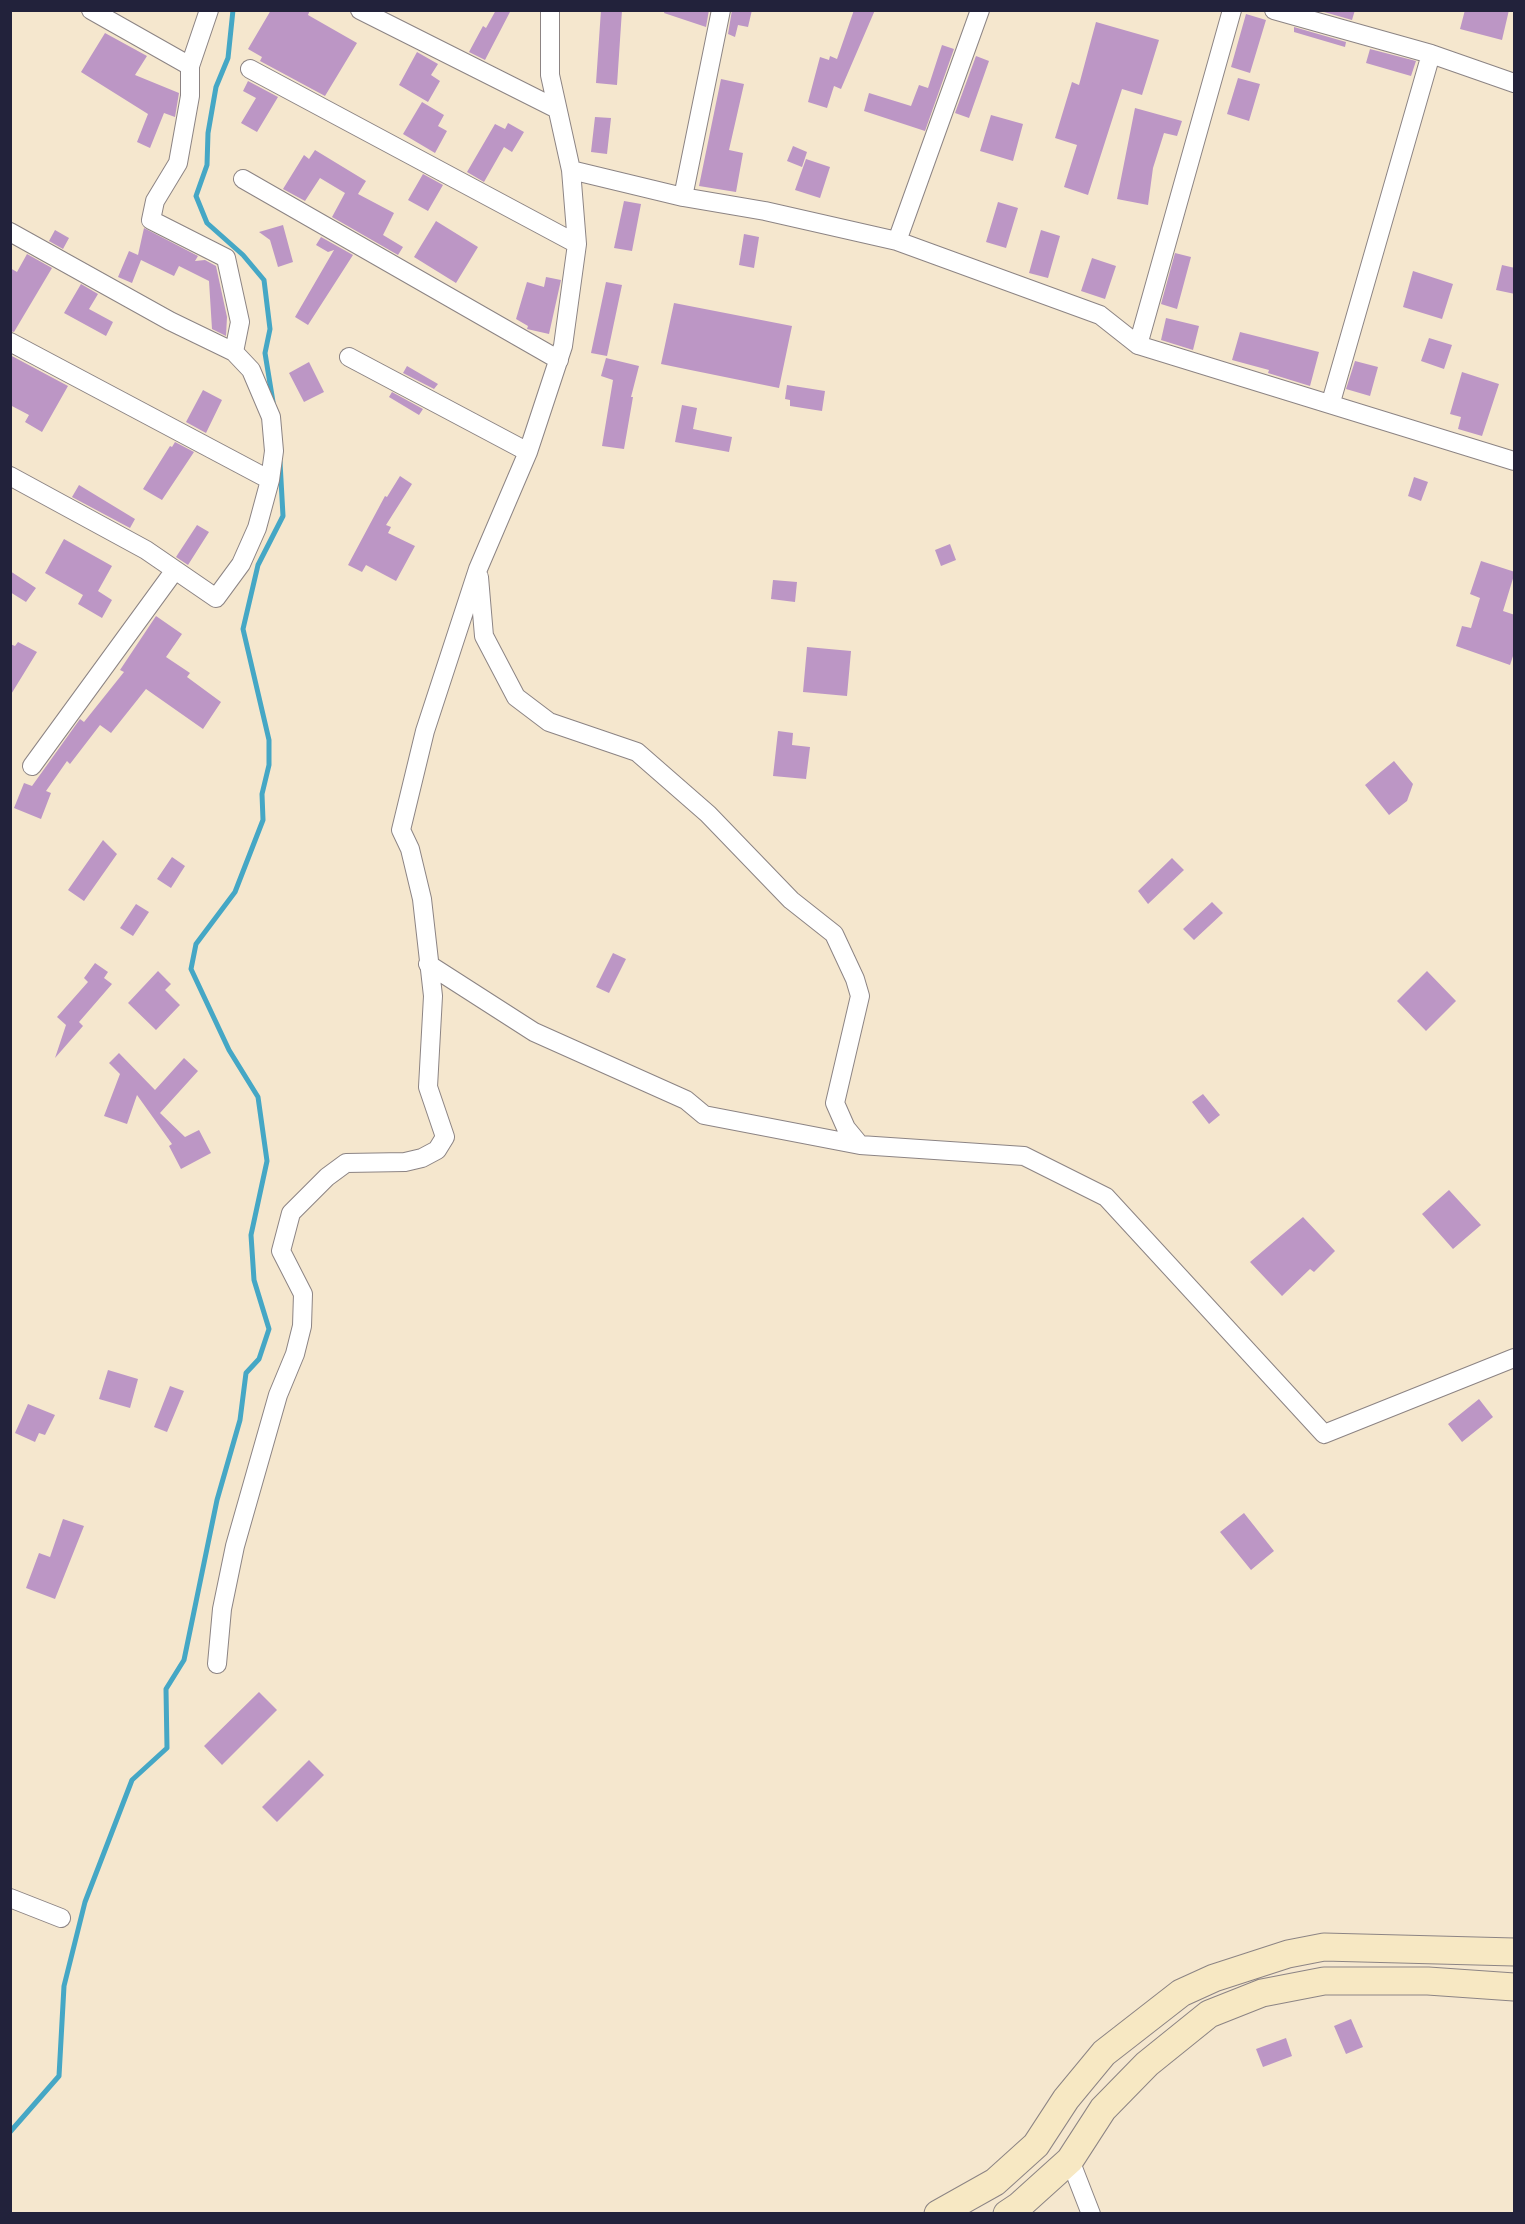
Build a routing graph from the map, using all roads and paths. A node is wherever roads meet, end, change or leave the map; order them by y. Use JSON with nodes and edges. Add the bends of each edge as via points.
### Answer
{"nodes":[{"id":1,"x":91,"y":10,"type":"edge"},
{"id":2,"x":209,"y":10,"type":"edge"},
{"id":3,"x":360,"y":10,"type":"edge"},
{"id":4,"x":550,"y":10,"type":"edge"},
{"id":5,"x":721,"y":10,"type":"edge"},
{"id":6,"x":980,"y":10,"type":"edge"},
{"id":7,"x":1232,"y":10,"type":"edge"},
{"id":8,"x":1274,"y":10,"type":"edge"},
{"id":9,"x":1431,"y":54,"type":"junction"},
{"id":10,"x":190,"y":66,"type":"junction"},
{"id":11,"x":250,"y":69,"type":"dead end"},
{"id":12,"x":1515,"y":83,"type":"edge"},
{"id":13,"x":555,"y":108,"type":"junction"},
{"id":14,"x":571,"y":170,"type":"junction"},
{"id":15,"x":243,"y":178,"type":"dead end"},
{"id":16,"x":683,"y":197,"type":"junction"},
{"id":17,"x":10,"y":232,"type":"edge"},
{"id":18,"x":897,"y":241,"type":"junction"},
{"id":19,"x":577,"y":244,"type":"junction"},
{"id":20,"x":10,"y":342,"type":"edge"},
{"id":21,"x":1138,"y":345,"type":"junction"},
{"id":22,"x":234,"y":352,"type":"junction"},
{"id":23,"x":349,"y":357,"type":"dead end"},
{"id":24,"x":559,"y":360,"type":"junction"},
{"id":25,"x":1331,"y":402,"type":"junction"},
{"id":26,"x":528,"y":452,"type":"junction"},
{"id":27,"x":1515,"y":460,"type":"edge"},
{"id":28,"x":12,"y":479,"type":"edge"},
{"id":29,"x":270,"y":480,"type":"junction"},
{"id":30,"x":478,"y":569,"type":"junction"},
{"id":31,"x":175,"y":570,"type":"junction"},
{"id":32,"x":32,"y":766,"type":"dead end"},
{"id":33,"x":428,"y":964,"type":"junction"},
{"id":34,"x":860,"y":1145,"type":"junction"},
{"id":35,"x":1515,"y":1359,"type":"edge"},
{"id":36,"x":217,"y":1664,"type":"dead end"},
{"id":37,"x":10,"y":1898,"type":"edge"},
{"id":38,"x":61,"y":1918,"type":"dead end"},
{"id":39,"x":1515,"y":1952,"type":"edge"},
{"id":40,"x":1515,"y":1987,"type":"edge"},
{"id":41,"x":1070,"y":2160,"type":"junction"},
{"id":42,"x":938,"y":2214,"type":"edge"},
{"id":43,"x":1007,"y":2214,"type":"edge"},
{"id":44,"x":1091,"y":2214,"type":"edge"}],
"edges":[{"from":1,"to":10,"type":"street"},
{"from":2,"to":10,"type":"street"},
{"from":3,"to":13,"type":"street"},
{"from":4,"to":13,"type":"street","via":[[550,75]]},
{"from":5,"to":16,"type":"street"},
{"from":6,"to":18,"type":"street"},
{"from":7,"to":21,"type":"street"},
{"from":8,"to":9,"type":"street"},
{"from":9,"to":12,"type":"street"},
{"from":9,"to":25,"type":"street"},
{"from":10,"to":22,"type":"street","via":[[190,96],[178,163],[155,201],[151,220],[226,258],[240,322]]},
{"from":11,"to":19,"type":"street"},
{"from":13,"to":14,"type":"street"},
{"from":14,"to":16,"type":"street"},
{"from":14,"to":19,"type":"street"},
{"from":15,"to":24,"type":"street"},
{"from":16,"to":18,"type":"street"},
{"from":17,"to":22,"type":"street"},
{"from":18,"to":21,"type":"street","via":[[1100,315]]},
{"from":19,"to":24,"type":"street"},
{"from":20,"to":29,"type":"street"},
{"from":21,"to":25,"type":"street"},
{"from":22,"to":29,"type":"street","via":[[252,370],[271,417],[274,451]]},
{"from":23,"to":26,"type":"street"},
{"from":24,"to":26,"type":"street"},
{"from":25,"to":27,"type":"street"},
{"from":26,"to":30,"type":"street"},
{"from":28,"to":31,"type":"street","via":[[146,550]]},
{"from":29,"to":31,"type":"street","via":[[257,528],[241,564],[216,598]]},
{"from":30,"to":33,"type":"street","via":[[425,731],[401,830],[410,849],[422,899]]},
{"from":30,"to":34,"type":"street","via":[[484,636],[516,697],[549,722],[637,752],[708,814],[791,900],[834,934],[860,996],[835,1103],[846,1128]]},
{"from":31,"to":32,"type":"street"},
{"from":33,"to":34,"type":"street","via":[[534,1032],[686,1100],[704,1116]]},
{"from":33,"to":36,"type":"street","via":[[433,996],[428,1087],[445,1137],[437,1150],[422,1158],[346,1163],[291,1213],[281,1251],[303,1294],[302,1326],[235,1546],[222,1609]]},
{"from":34,"to":35,"type":"street","via":[[1024,1156],[1106,1197],[1323,1434]]},
{"from":37,"to":38,"type":"street"},
{"from":39,"to":42,"type":"street","via":[[1324,1947],[1288,1954],[1214,1978],[1181,1993],[1104,2054],[1066,2099],[1036,2145],[995,2182]]},
{"from":40,"to":41,"type":"street","via":[[1428,1981],[1324,1981],[1262,1993],[1209,2014],[1147,2064],[1103,2109]]},
{"from":41,"to":43,"type":"street"},
{"from":41,"to":44,"type":"street"}]}
